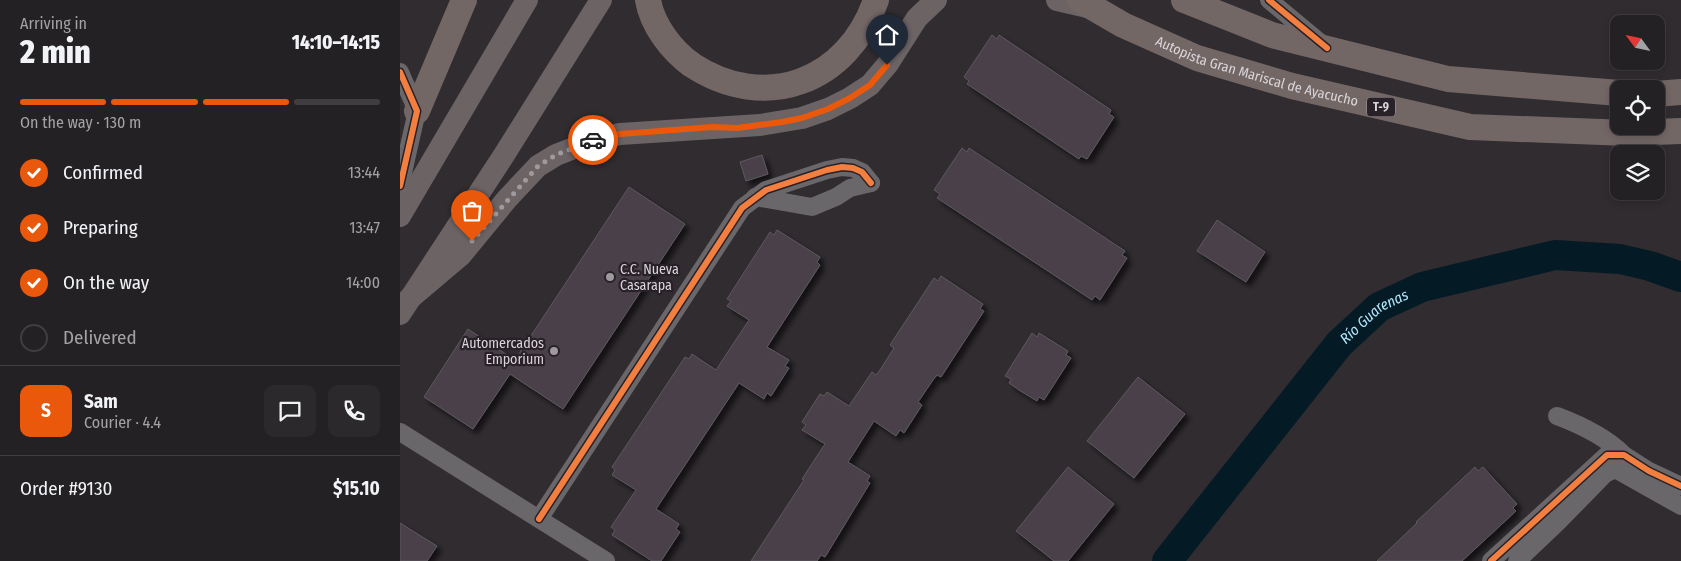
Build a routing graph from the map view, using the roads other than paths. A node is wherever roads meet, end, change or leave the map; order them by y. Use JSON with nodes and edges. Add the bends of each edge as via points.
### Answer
{"nodes":[{"id":1,"x":464,"y":0,"type":"edge"},
{"id":2,"x":527,"y":0,"type":"edge"},
{"id":3,"x":601,"y":0,"type":"edge"},
{"id":4,"x":648,"y":0,"type":"edge"},
{"id":5,"x":876,"y":0,"type":"edge"},
{"id":6,"x":936,"y":0,"type":"edge"},
{"id":7,"x":1057,"y":0,"type":"edge"},
{"id":8,"x":1184,"y":0,"type":"edge"},
{"id":9,"x":1269,"y":0,"type":"edge"},
{"id":10,"x":1088,"y":4,"type":"edge"},
{"id":11,"x":1327,"y":48,"type":"junction"},
{"id":12,"x":400,"y":72,"type":"edge"},
{"id":13,"x":1610,"y":92,"type":"edge"},
{"id":14,"x":1681,"y":92,"type":"edge"},
{"id":15,"x":1665,"y":93,"type":"edge"},
{"id":16,"x":417,"y":111,"type":"junction"},
{"id":17,"x":1681,"y":130,"type":"edge"},
{"id":18,"x":400,"y":186,"type":"edge"},
{"id":19,"x":755,"y":197,"type":"junction"},
{"id":20,"x":400,"y":216,"type":"edge"},
{"id":21,"x":404,"y":306,"type":"edge"},
{"id":22,"x":1557,"y":416,"type":"dead end"},
{"id":23,"x":400,"y":432,"type":"edge"},
{"id":24,"x":1624,"y":455,"type":"junction"},
{"id":25,"x":1599,"y":471,"type":"junction"},
{"id":26,"x":1681,"y":486,"type":"edge"},
{"id":27,"x":1681,"y":506,"type":"edge"},
{"id":28,"x":538,"y":519,"type":"junction"},
{"id":29,"x":606,"y":561,"type":"edge"},
{"id":30,"x":1491,"y":561,"type":"edge"},
{"id":31,"x":1517,"y":561,"type":"edge"}],
"edges":[{"from":1,"to":16,"type":"highway"},
{"from":2,"to":20,"type":"main road"},
{"from":3,"to":21,"type":"main road"},
{"from":4,"to":5,"type":"highway","via":[[658,26],[684,60],[723,82],[767,89],[807,79],[840,58],[860,32]]},
{"from":6,"to":21,"type":"main road","via":[[917,18],[870,85],[828,109],[802,118],[760,125],[620,134],[556,155],[538,166],[461,255]]},
{"from":7,"to":10,"type":"main road"},
{"from":8,"to":11,"type":"highway","via":[[1272,35]]},
{"from":9,"to":11,"type":"street"},
{"from":10,"to":17,"type":"highway","name":"Autopista Gran Mariscal de Ayacucho","number":"T-9","via":[[1124,25],[1197,58],[1292,86],[1470,127],[1627,133]]},
{"from":11,"to":13,"type":"highway","via":[[1448,79]]},
{"from":12,"to":16,"type":"street"},
{"from":14,"to":15,"type":"highway"},
{"from":16,"to":18,"type":"street"},
{"from":19,"to":19,"type":"street","via":[[812,207],[850,188],[871,183],[862,172],[842,166],[772,188]]},
{"from":19,"to":28,"type":"street","via":[[733,221]]},
{"from":22,"to":24,"type":"street","via":[[1586,429]]},
{"from":23,"to":28,"type":"street"},
{"from":24,"to":25,"type":"street","via":[[1607,455]]},
{"from":24,"to":26,"type":"street"},
{"from":25,"to":27,"type":"street","via":[[1615,469]]},
{"from":25,"to":30,"type":"street"},
{"from":25,"to":31,"type":"street","via":[[1558,522]]},
{"from":28,"to":29,"type":"street"}]}
